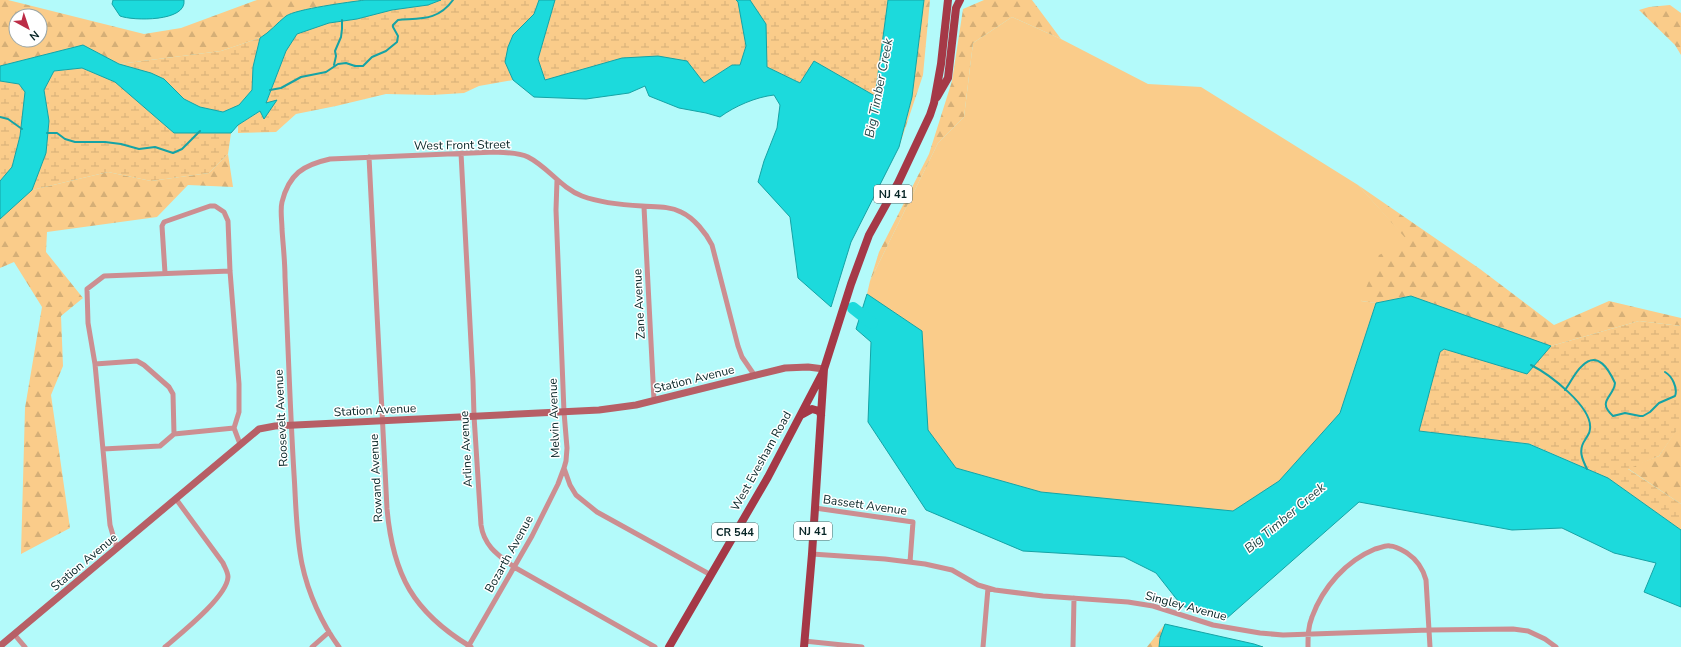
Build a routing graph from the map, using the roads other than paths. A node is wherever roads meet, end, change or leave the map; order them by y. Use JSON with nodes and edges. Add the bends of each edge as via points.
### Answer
{"nodes":[{"id":1,"x":948,"y":0,"type":"edge"},
{"id":2,"x":960,"y":0,"type":"edge"},
{"id":3,"x":934,"y":103,"type":"junction"},
{"id":4,"x":460,"y":153,"type":"junction"},
{"id":5,"x":369,"y":157,"type":"junction"},
{"id":6,"x":557,"y":180,"type":"junction"},
{"id":7,"x":291,"y":181,"type":"joint"},
{"id":8,"x":644,"y":206,"type":"junction"},
{"id":9,"x":230,"y":271,"type":"junction"},
{"id":10,"x":165,"y":273,"type":"junction"},
{"id":11,"x":95,"y":364,"type":"junction"},
{"id":12,"x":824,"y":369,"type":"junction"},
{"id":13,"x":755,"y":376,"type":"junction"},
{"id":14,"x":654,"y":400,"type":"junction"},
{"id":15,"x":564,"y":412,"type":"junction"},
{"id":16,"x":821,"y":415,"type":"junction"},
{"id":17,"x":474,"y":416,"type":"junction"},
{"id":18,"x":799,"y":417,"type":"junction"},
{"id":19,"x":383,"y":421,"type":"junction"},
{"id":20,"x":291,"y":425,"type":"junction"},
{"id":21,"x":234,"y":428,"type":"junction"},
{"id":22,"x":174,"y":434,"type":"junction"},
{"id":23,"x":240,"y":444,"type":"junction"},
{"id":24,"x":103,"y":449,"type":"junction"},
{"id":25,"x":564,"y":468,"type":"junction"},
{"id":26,"x":176,"y":499,"type":"junction"},
{"id":27,"x":815,"y":508,"type":"junction"},
{"id":28,"x":117,"y":549,"type":"junction"},
{"id":29,"x":812,"y":554,"type":"junction"},
{"id":30,"x":910,"y":562,"type":"junction"},
{"id":31,"x":514,"y":567,"type":"junction"},
{"id":32,"x":710,"y":575,"type":"junction"},
{"id":33,"x":988,"y":588,"type":"junction"},
{"id":34,"x":1074,"y":598,"type":"junction"},
{"id":35,"x":1429,"y":630,"type":"junction"},
{"id":36,"x":329,"y":632,"type":"junction"},
{"id":37,"x":1308,"y":633,"type":"junction"},
{"id":38,"x":14,"y":634,"type":"junction"},
{"id":39,"x":804,"y":644,"type":"edge"},
{"id":40,"x":0,"y":646,"type":"edge"},
{"id":41,"x":25,"y":647,"type":"edge"},
{"id":42,"x":165,"y":647,"type":"edge"},
{"id":43,"x":312,"y":647,"type":"edge"},
{"id":44,"x":339,"y":647,"type":"edge"},
{"id":45,"x":469,"y":647,"type":"edge"},
{"id":46,"x":655,"y":647,"type":"edge"},
{"id":47,"x":669,"y":647,"type":"edge"},
{"id":48,"x":862,"y":647,"type":"edge"},
{"id":49,"x":983,"y":647,"type":"edge"},
{"id":50,"x":1073,"y":647,"type":"edge"},
{"id":51,"x":1308,"y":647,"type":"edge"},
{"id":52,"x":1430,"y":647,"type":"edge"},
{"id":53,"x":1556,"y":647,"type":"edge"}],
"edges":[{"from":1,"to":3,"type":"main road","number":"NJ 41"},
{"from":2,"to":3,"type":"main road","via":[[956,8],[948,78]]},
{"from":3,"to":12,"type":"main road","number":"NJ 41","via":[[898,184],[869,235]]},
{"from":4,"to":5,"type":"street","name":"West Front Street"},
{"from":4,"to":6,"type":"street","name":"West Front Street","via":[[508,153],[527,156]]},
{"from":4,"to":17,"type":"street","name":"Arline Avenue"},
{"from":5,"to":7,"type":"street","name":"West Front Street","via":[[330,159],[313,163]]},
{"from":5,"to":19,"type":"street","name":"Rowand Avenue"},
{"from":6,"to":8,"type":"street","name":"West Front Street","via":[[582,196],[619,204]]},
{"from":6,"to":15,"type":"street","name":"Melvin Avenue"},
{"from":7,"to":20,"type":"street","name":"Roosevelt Avenue","via":[[281,203]]},
{"from":8,"to":13,"type":"street","name":"West Front Street","via":[[672,208],[682,212],[708,237],[738,346]]},
{"from":8,"to":14,"type":"street","name":"Zane Avenue"},
{"from":9,"to":10,"type":"street"},
{"from":9,"to":10,"type":"street","via":[[228,221],[224,212],[210,206],[164,222],[162,226]]},
{"from":9,"to":21,"type":"street","via":[[239,384],[239,412]]},
{"from":10,"to":11,"type":"street","via":[[104,276],[87,289],[88,323]]},
{"from":11,"to":22,"type":"street","via":[[137,361],[169,387],[173,394]]},
{"from":11,"to":24,"type":"street"},
{"from":12,"to":13,"type":"street","name":"Station Avenue","via":[[785,368]]},
{"from":12,"to":16,"type":"main road","number":"NJ 41"},
{"from":12,"to":18,"type":"main road","name":"West Evesham Road","number":"CR 544"},
{"from":13,"to":14,"type":"street","name":"Station Avenue"},
{"from":14,"to":15,"type":"street","name":"Station Avenue","via":[[599,410]]},
{"from":15,"to":17,"type":"street","name":"Station Avenue"},
{"from":15,"to":25,"type":"street","name":"Melvin Avenue","via":[[567,448]]},
{"from":16,"to":18,"type":"main road","via":[[819,411],[812,409]]},
{"from":16,"to":27,"type":"main road","number":"NJ 41"},
{"from":17,"to":19,"type":"street","name":"Station Avenue"},
{"from":17,"to":31,"type":"street","name":"Arline Avenue","via":[[482,534],[497,555]]},
{"from":18,"to":32,"type":"main road","name":"West Evesham Road","number":"CR 544","via":[[768,477]]},
{"from":19,"to":20,"type":"street","name":"Station Avenue"},
{"from":19,"to":45,"type":"street","name":"Rowand Avenue","via":[[389,533],[396,562],[405,584],[423,608]]},
{"from":20,"to":23,"type":"street","name":"Station Avenue","via":[[259,429]]},
{"from":20,"to":36,"type":"street","name":"Roosevelt Avenue","via":[[302,565],[315,604]]},
{"from":21,"to":22,"type":"street"},
{"from":21,"to":23,"type":"street"},
{"from":22,"to":24,"type":"street","via":[[160,446]]},
{"from":23,"to":26,"type":"street","name":"Station Avenue"},
{"from":24,"to":28,"type":"street","via":[[110,525]]},
{"from":25,"to":31,"type":"street","name":"Bozarth Avenue"},
{"from":25,"to":32,"type":"street","name":"Melvin Avenue","via":[[570,485],[585,504]]},
{"from":26,"to":28,"type":"street","name":"Station Avenue"},
{"from":26,"to":42,"type":"street","via":[[223,563],[228,578],[219,597]]},
{"from":27,"to":29,"type":"main road","number":"NJ 41"},
{"from":27,"to":30,"type":"street","name":"Bassett Avenue","via":[[913,522]]},
{"from":28,"to":38,"type":"street","name":"Station Avenue"},
{"from":29,"to":30,"type":"street","name":"Singley Avenue"},
{"from":29,"to":39,"type":"main road","number":"NJ 41"},
{"from":30,"to":33,"type":"street","name":"Singley Avenue","via":[[952,570]]},
{"from":31,"to":45,"type":"street","name":"Bozarth Avenue"},
{"from":31,"to":46,"type":"street","name":"Arline Avenue"},
{"from":32,"to":47,"type":"main road","name":"West Evesham Road","number":"CR 544"},
{"from":33,"to":34,"type":"street","name":"Singley Avenue"},
{"from":33,"to":49,"type":"street"},
{"from":34,"to":37,"type":"street","name":"Singley Avenue","via":[[1153,606],[1213,625],[1260,633]]},
{"from":34,"to":50,"type":"street"},
{"from":35,"to":37,"type":"street","name":"Singley Avenue"},
{"from":35,"to":37,"type":"street","via":[[1424,573],[1408,554],[1398,548],[1384,546],[1358,557],[1332,581],[1312,617]]},
{"from":35,"to":52,"type":"street"},
{"from":35,"to":53,"type":"street","name":"Singley Avenue","via":[[1528,631]]},
{"from":36,"to":43,"type":"street"},
{"from":36,"to":44,"type":"street","name":"Roosevelt Avenue"},
{"from":37,"to":51,"type":"street"},
{"from":38,"to":40,"type":"street","name":"Station Avenue"},
{"from":38,"to":41,"type":"street"},
{"from":39,"to":48,"type":"street"}]}
